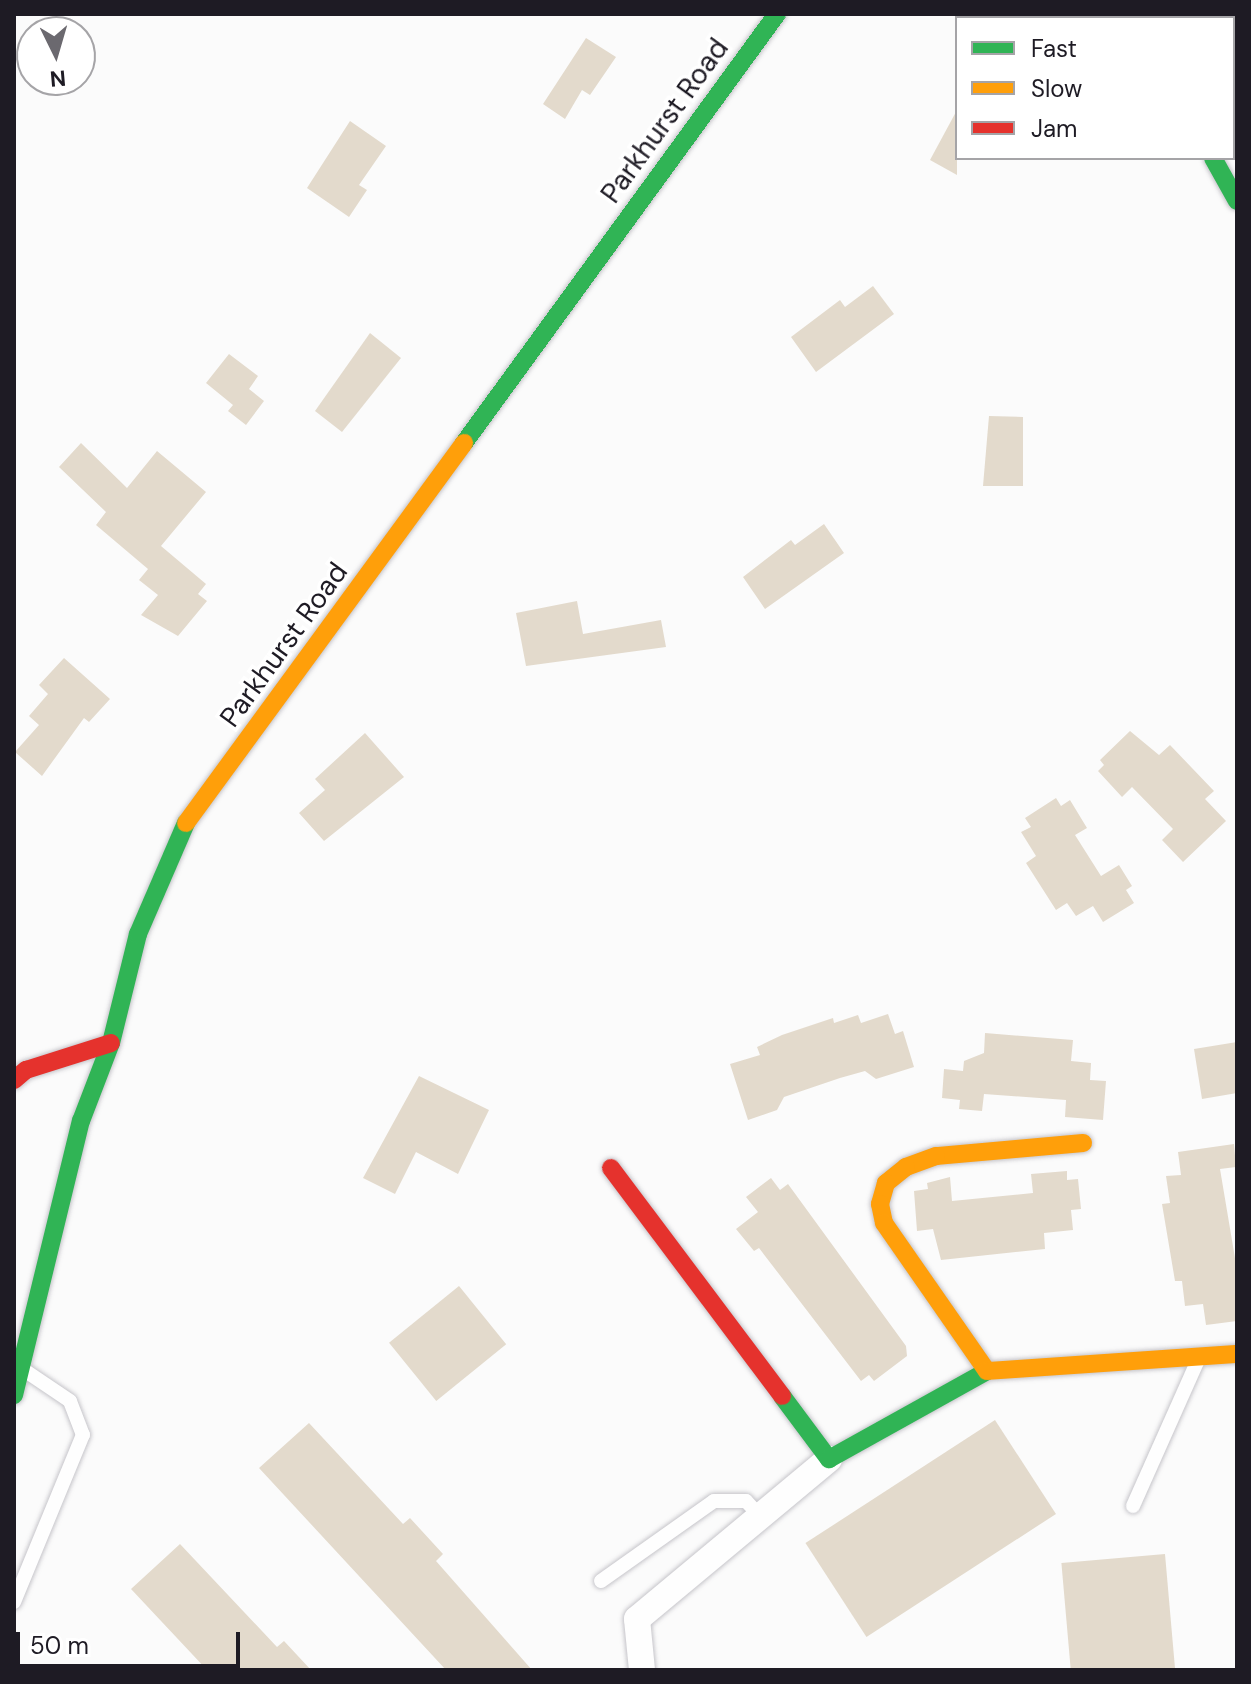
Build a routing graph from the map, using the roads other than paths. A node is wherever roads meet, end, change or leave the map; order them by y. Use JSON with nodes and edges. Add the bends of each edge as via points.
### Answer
{"nodes":[{"id":1,"x":777,"y":14,"type":"edge"},
{"id":2,"x":1214,"y":160,"type":"edge"},
{"id":3,"x":1237,"y":201,"type":"edge"},
{"id":4,"x":111,"y":1043,"type":"junction"},
{"id":5,"x":14,"y":1080,"type":"edge"},
{"id":6,"x":1083,"y":1143,"type":"dead end"},
{"id":7,"x":611,"y":1168,"type":"dead end"},
{"id":8,"x":1237,"y":1354,"type":"edge"},
{"id":9,"x":1200,"y":1356,"type":"junction"},
{"id":10,"x":21,"y":1368,"type":"junction"},
{"id":11,"x":987,"y":1371,"type":"junction"},
{"id":12,"x":14,"y":1395,"type":"edge"},
{"id":13,"x":829,"y":1459,"type":"junction"},
{"id":14,"x":1133,"y":1506,"type":"dead end"},
{"id":15,"x":761,"y":1517,"type":"junction"},
{"id":16,"x":601,"y":1581,"type":"dead end"},
{"id":17,"x":14,"y":1602,"type":"edge"},
{"id":18,"x":642,"y":1670,"type":"edge"}],
"edges":[{"from":1,"to":4,"type":"street","name":"Parkhurst Road","via":[[180,832],[138,934]]},
{"from":2,"to":3,"type":"street"},
{"from":4,"to":5,"type":"street","via":[[26,1070]]},
{"from":4,"to":10,"type":"street","name":"Parkhurst Road","via":[[81,1121]]},
{"from":6,"to":11,"type":"street","via":[[936,1156],[886,1183],[880,1204],[884,1223]]},
{"from":7,"to":13,"type":"street"},
{"from":8,"to":9,"type":"street"},
{"from":9,"to":11,"type":"street"},
{"from":9,"to":14,"type":"lane"},
{"from":10,"to":12,"type":"street","name":"Parkhurst Road"},
{"from":10,"to":17,"type":"lane","via":[[70,1401],[83,1435]]},
{"from":11,"to":13,"type":"street"},
{"from":13,"to":15,"type":"street"},
{"from":15,"to":16,"type":"lane","via":[[746,1501],[714,1501]]},
{"from":15,"to":18,"type":"street","via":[[637,1619]]}]}
